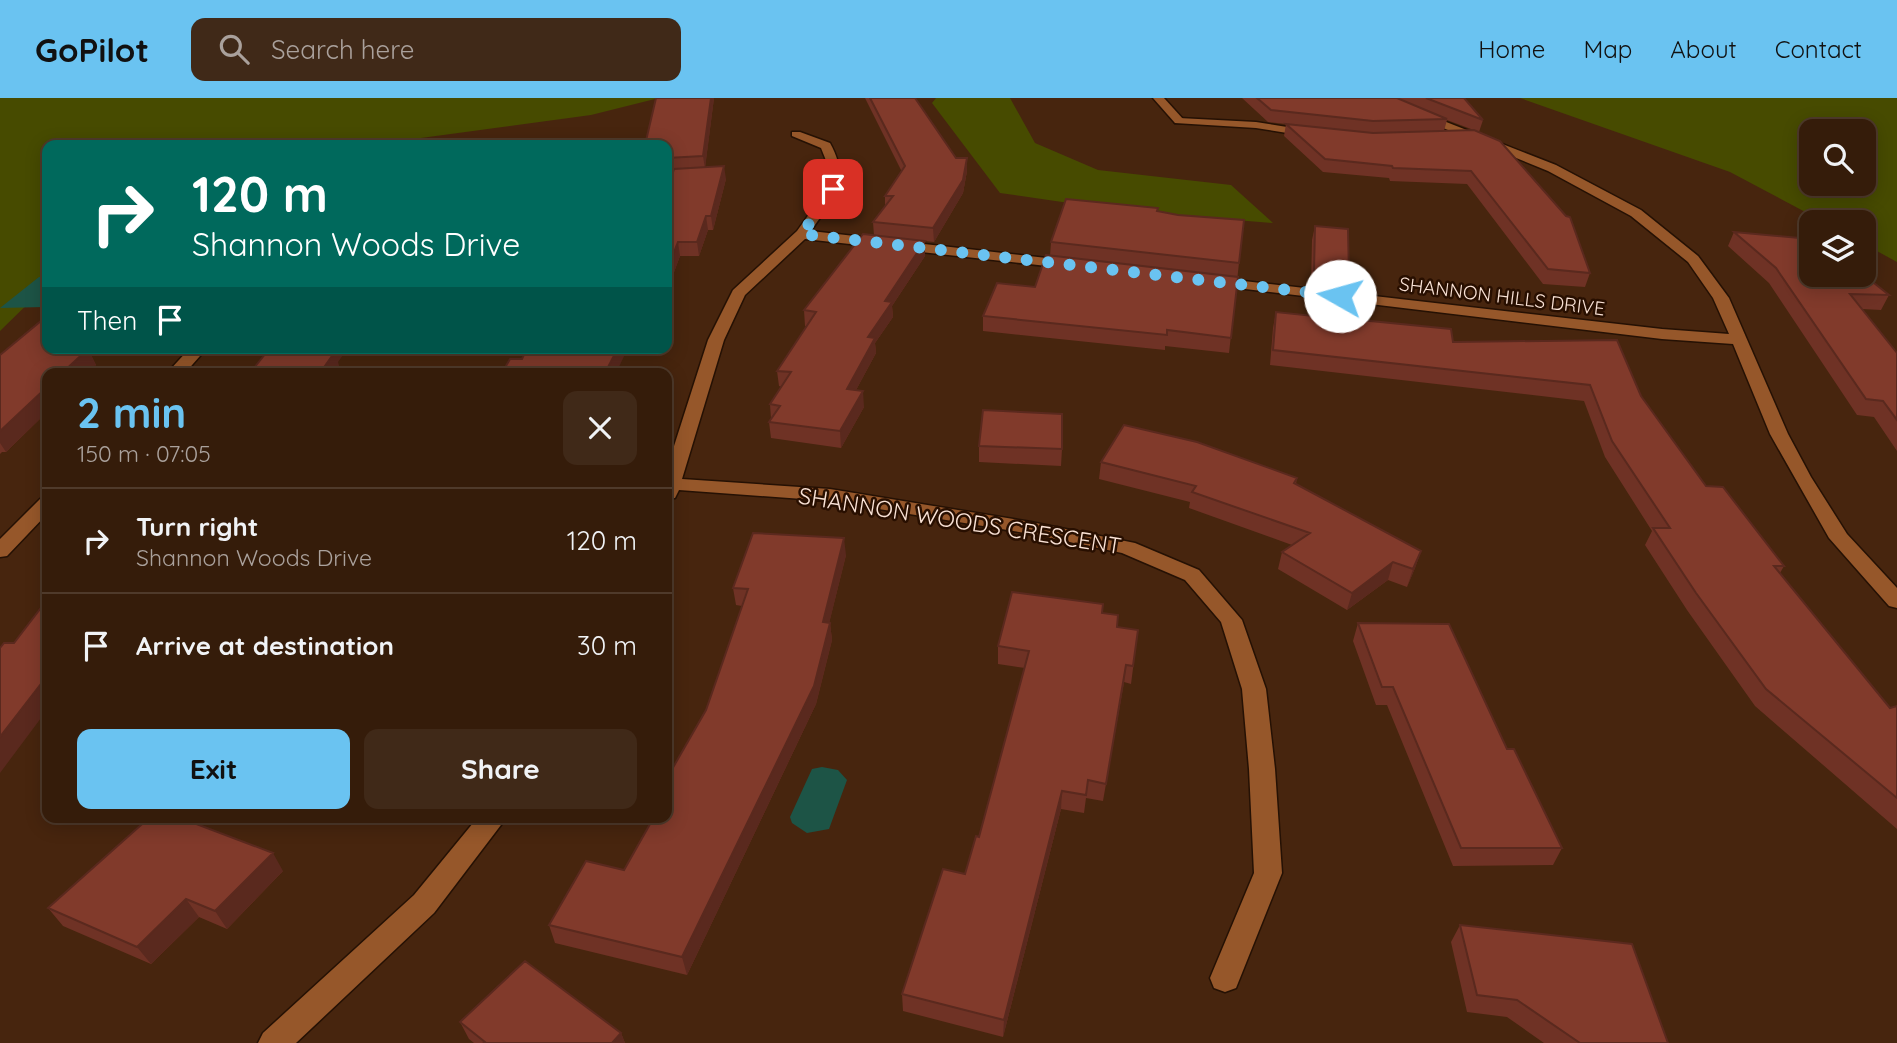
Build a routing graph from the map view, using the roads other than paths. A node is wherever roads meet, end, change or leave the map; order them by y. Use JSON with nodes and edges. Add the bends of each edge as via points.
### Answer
{"nodes":[{"id":1,"x":1158,"y":98,"type":"edge"},
{"id":2,"x":1375,"y":98,"type":"edge"},
{"id":3,"x":796,"y":134,"type":"dead end"},
{"id":4,"x":1326,"y":136,"type":"edge"},
{"id":5,"x":1476,"y":137,"type":"junction"},
{"id":6,"x":1438,"y":139,"type":"edge"},
{"id":7,"x":802,"y":234,"type":"junction"},
{"id":8,"x":1090,"y":267,"type":"edge"},
{"id":9,"x":1188,"y":279,"type":"edge"},
{"id":10,"x":1739,"y":340,"type":"junction"},
{"id":11,"x":193,"y":354,"type":"edge"},
{"id":12,"x":180,"y":368,"type":"edge"},
{"id":13,"x":672,"y":480,"type":"edge"},
{"id":14,"x":672,"y":490,"type":"edge"},
{"id":15,"x":42,"y":508,"type":"edge"},
{"id":16,"x":0,"y":551,"type":"edge"},
{"id":17,"x":1897,"y":601,"type":"edge"},
{"id":18,"x":489,"y":823,"type":"edge"},
{"id":19,"x":1226,"y":978,"type":"dead end"},
{"id":20,"x":274,"y":1043,"type":"edge"}],
"edges":[{"from":1,"to":4,"type":"street","via":[[1179,121],[1256,125]]},
{"from":2,"to":5,"type":"street"},
{"from":3,"to":7,"type":"street","via":[[826,146],[835,168],[833,189]]},
{"from":5,"to":6,"type":"street"},
{"from":5,"to":10,"type":"street","via":[[1596,191],[1665,235],[1693,259],[1721,298]]},
{"from":7,"to":8,"type":"street"},
{"from":7,"to":13,"type":"street","via":[[738,293],[716,340]]},
{"from":9,"to":10,"type":"street","name":"SHANNON HILLS DRIVE"},
{"from":10,"to":17,"type":"street","via":[[1802,477],[1839,538]]},
{"from":11,"to":12,"type":"street"},
{"from":14,"to":19,"type":"street","name":"SHANNON WOODS CRESCENT","via":[[830,495],[1128,548],[1192,575],[1231,620],[1254,689],[1262,769],[1268,873]]},
{"from":15,"to":16,"type":"street"},
{"from":18,"to":20,"type":"street","via":[[424,904]]}]}
